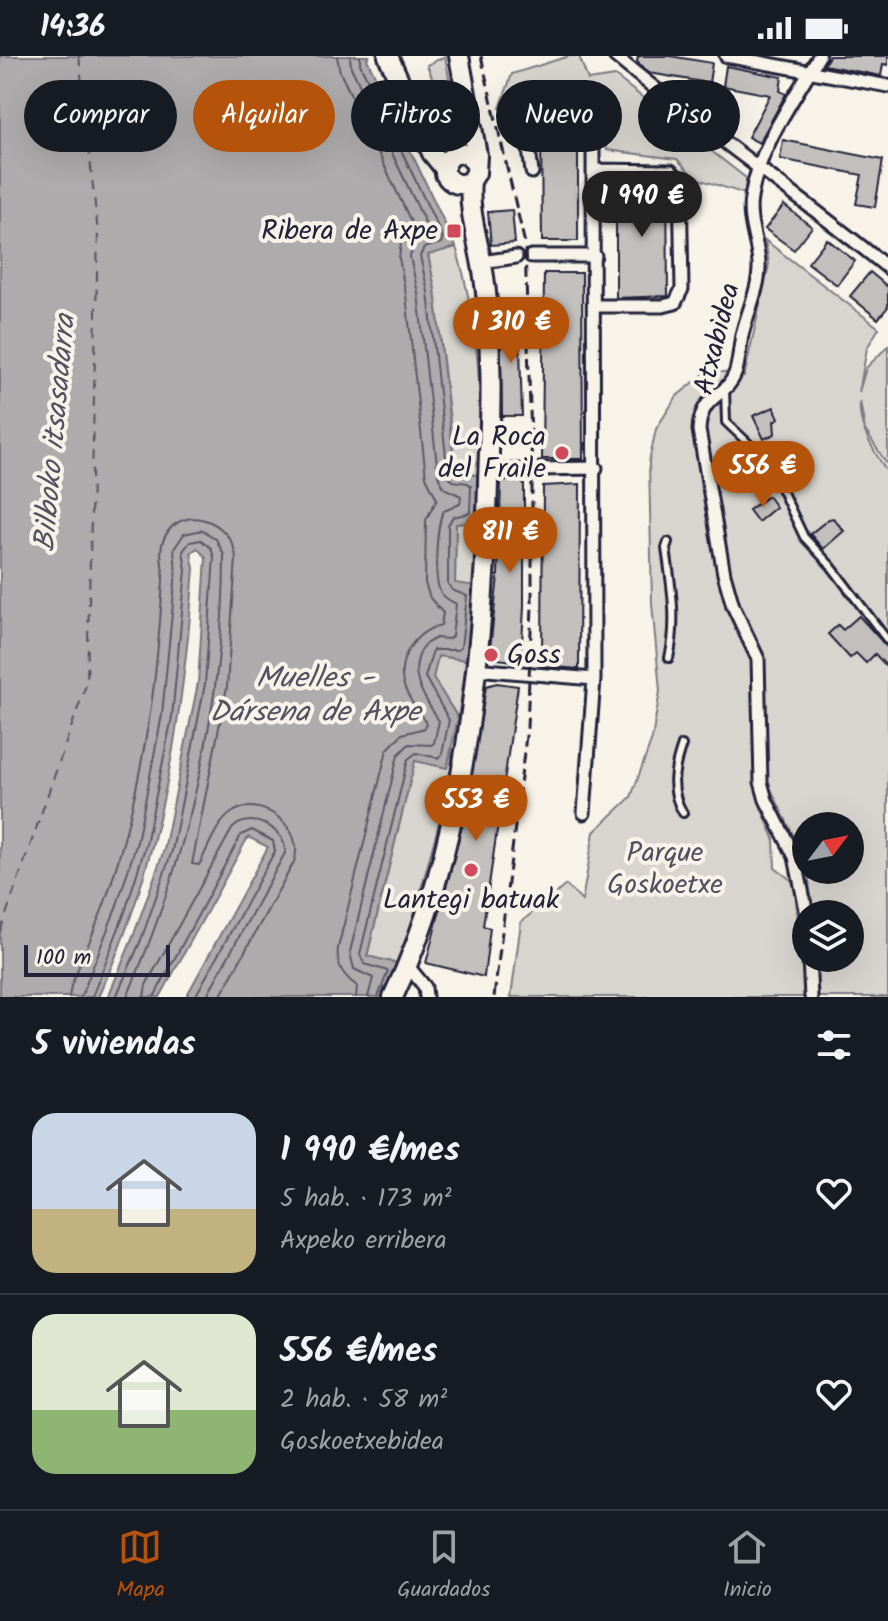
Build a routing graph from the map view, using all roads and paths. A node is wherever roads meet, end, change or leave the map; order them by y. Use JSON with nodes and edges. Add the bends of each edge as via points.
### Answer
{"nodes":[{"id":1,"x":390,"y":56,"type":"edge"},
{"id":2,"x":459,"y":56,"type":"edge"},
{"id":3,"x":615,"y":56,"type":"edge"},
{"id":4,"x":726,"y":56,"type":"edge"},
{"id":5,"x":819,"y":56,"type":"edge"},
{"id":6,"x":810,"y":72,"type":"junction"},
{"id":7,"x":888,"y":86,"type":"edge"},
{"id":8,"x":459,"y":167,"type":"junction"},
{"id":9,"x":760,"y":169,"type":"junction"},
{"id":10,"x":594,"y":170,"type":"junction"},
{"id":11,"x":532,"y":172,"type":"dead end"},
{"id":12,"x":531,"y":256,"type":"dead end"},
{"id":13,"x":595,"y":256,"type":"junction"},
{"id":14,"x":516,"y":257,"type":"dead end"},
{"id":15,"x":482,"y":262,"type":"junction"},
{"id":16,"x":888,"y":268,"type":"edge"},
{"id":17,"x":594,"y":306,"type":"junction"},
{"id":18,"x":725,"y":388,"type":"junction"},
{"id":19,"x":596,"y":468,"type":"junction"},
{"id":20,"x":539,"y":469,"type":"dead end"},
{"id":21,"x":519,"y":470,"type":"dead end"},
{"id":22,"x":489,"y":471,"type":"junction"},
{"id":23,"x":668,"y":542,"type":"dead end"},
{"id":24,"x":888,"y":641,"type":"edge"},
{"id":25,"x":669,"y":658,"type":"dead end"},
{"id":26,"x":475,"y":669,"type":"junction"},
{"id":27,"x":594,"y":679,"type":"junction"},
{"id":28,"x":682,"y":745,"type":"dead end"},
{"id":29,"x":584,"y":813,"type":"dead end"},
{"id":30,"x":683,"y":813,"type":"dead end"},
{"id":31,"x":804,"y":900,"type":"edge"},
{"id":32,"x":426,"y":921,"type":"junction"},
{"id":33,"x":412,"y":971,"type":"junction"},
{"id":34,"x":810,"y":972,"type":"edge"},
{"id":35,"x":395,"y":997,"type":"edge"},
{"id":36,"x":426,"y":997,"type":"edge"},
{"id":37,"x":811,"y":997,"type":"edge"}],
"edges":[{"from":1,"to":8,"type":"main road","via":[[435,145]]},
{"from":2,"to":8,"type":"main road","via":[[471,125]]},
{"from":3,"to":9,"type":"street"},
{"from":4,"to":6,"type":"street"},
{"from":5,"to":6,"type":"street","name":"Atxabidea"},
{"from":6,"to":7,"type":"street"},
{"from":6,"to":9,"type":"street","name":"Atxabidea"},
{"from":8,"to":15,"type":"main road"},
{"from":9,"to":16,"type":"street"},
{"from":9,"to":18,"type":"street","name":"Atxabidea","via":[[750,204],[758,277],[735,374]]},
{"from":10,"to":11,"type":"street","via":[[589,125],[539,122],[527,134]]},
{"from":10,"to":13,"type":"street"},
{"from":10,"to":17,"type":"street","via":[[671,171],[680,179],[682,289],[675,303],[663,306]]},
{"from":12,"to":13,"type":"street"},
{"from":13,"to":17,"type":"street"},
{"from":14,"to":15,"type":"street"},
{"from":15,"to":22,"type":"main road","via":[[490,365]]},
{"from":17,"to":19,"type":"street"},
{"from":18,"to":24,"type":"lane","name":"Atxabidea","via":[[726,422],[769,463],[804,537]]},
{"from":18,"to":31,"type":"street","via":[[708,400],[699,430],[724,574],[758,659],[761,782],[795,857]]},
{"from":19,"to":20,"type":"street"},
{"from":19,"to":27,"type":"street"},
{"from":21,"to":22,"type":"street"},
{"from":22,"to":26,"type":"main road"},
{"from":23,"to":25,"type":"lane","via":[[674,601]]},
{"from":26,"to":27,"type":"street"},
{"from":26,"to":32,"type":"main road","via":[[458,785]]},
{"from":27,"to":29,"type":"street"},
{"from":28,"to":30,"type":"lane","via":[[673,771]]},
{"from":32,"to":33,"type":"main road"},
{"from":32,"to":35,"type":"main road"},
{"from":33,"to":35,"type":"main road"},
{"from":33,"to":36,"type":"street"},
{"from":34,"to":37,"type":"street"}]}
